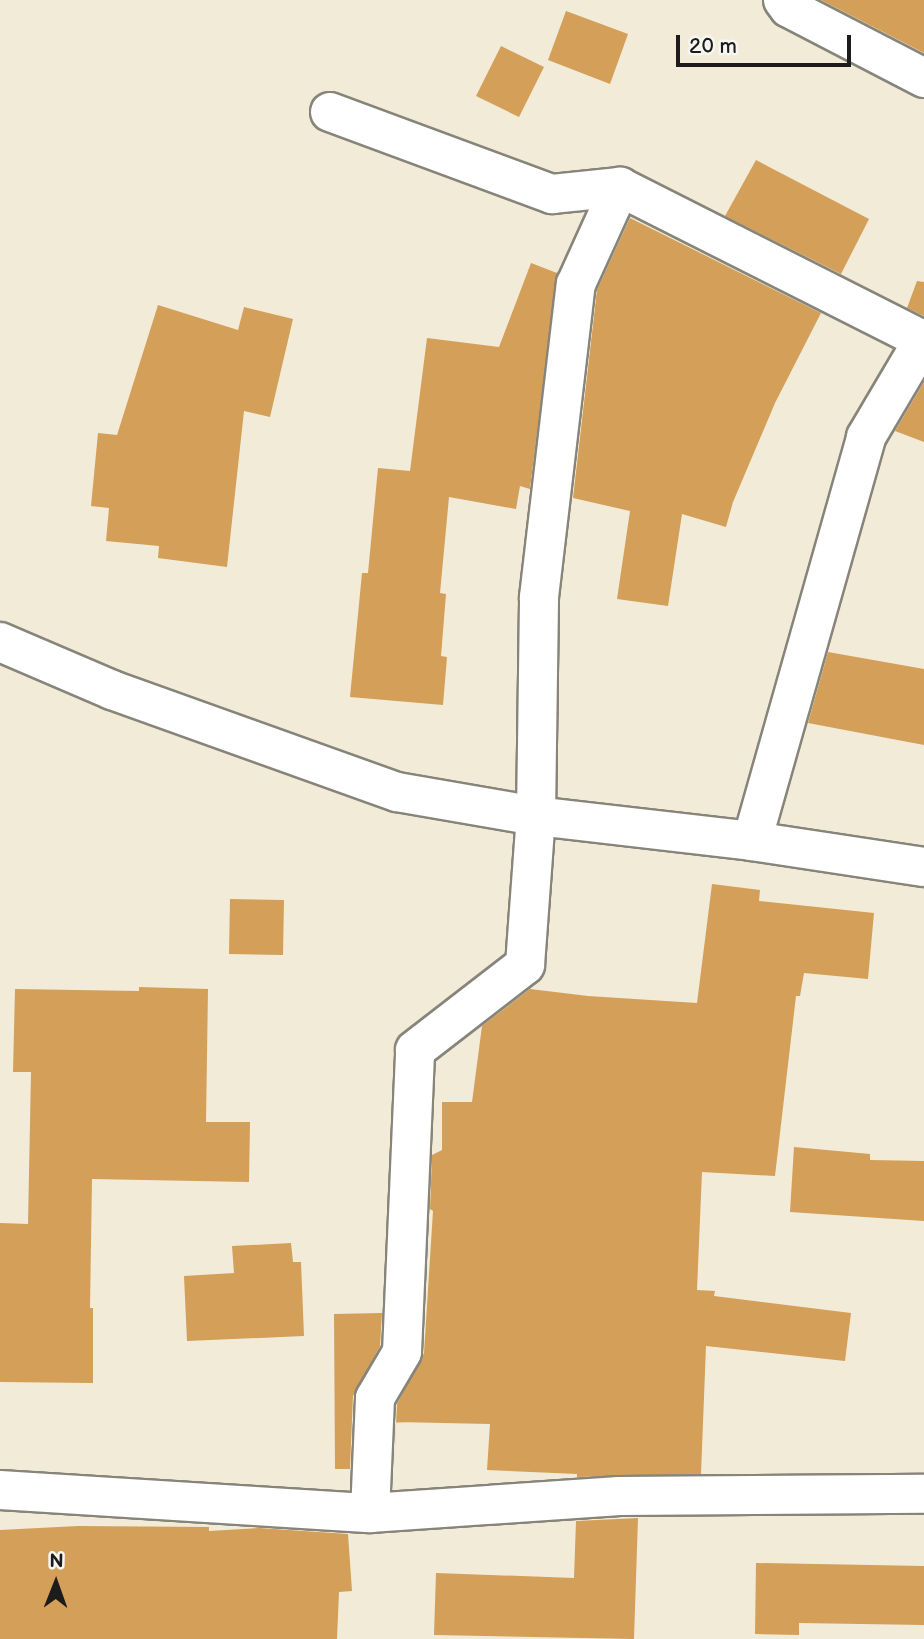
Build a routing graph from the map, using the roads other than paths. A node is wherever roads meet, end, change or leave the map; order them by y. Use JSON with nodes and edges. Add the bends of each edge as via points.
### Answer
{"nodes":[{"id":1,"x":783,"y":0,"type":"edge"},
{"id":2,"x":924,"y":78,"type":"edge"},
{"id":3,"x":330,"y":111,"type":"dead end"},
{"id":4,"x":620,"y":187,"type":"junction"},
{"id":5,"x":924,"y":339,"type":"edge"},
{"id":6,"x":0,"y":642,"type":"edge"},
{"id":7,"x":536,"y":816,"type":"junction"},
{"id":8,"x":752,"y":841,"type":"junction"},
{"id":9,"x":924,"y":867,"type":"edge"},
{"id":10,"x":0,"y":1490,"type":"edge"},
{"id":11,"x":924,"y":1494,"type":"edge"},
{"id":12,"x":370,"y":1513,"type":"junction"}],
"edges":[{"from":1,"to":2,"type":"street","via":[[789,8]]},
{"from":3,"to":4,"type":"street","via":[[552,194]]},
{"from":4,"to":5,"type":"street"},
{"from":4,"to":7,"type":"street","via":[[576,284],[540,597]]},
{"from":5,"to":8,"type":"street","via":[[866,437]]},
{"from":6,"to":7,"type":"street","via":[[112,690],[397,792]]},
{"from":7,"to":8,"type":"street"},
{"from":7,"to":12,"type":"street","via":[[525,965],[415,1050],[402,1352],[375,1398]]},
{"from":8,"to":9,"type":"street"},
{"from":10,"to":12,"type":"street"},
{"from":11,"to":12,"type":"street","via":[[619,1496]]}]}
